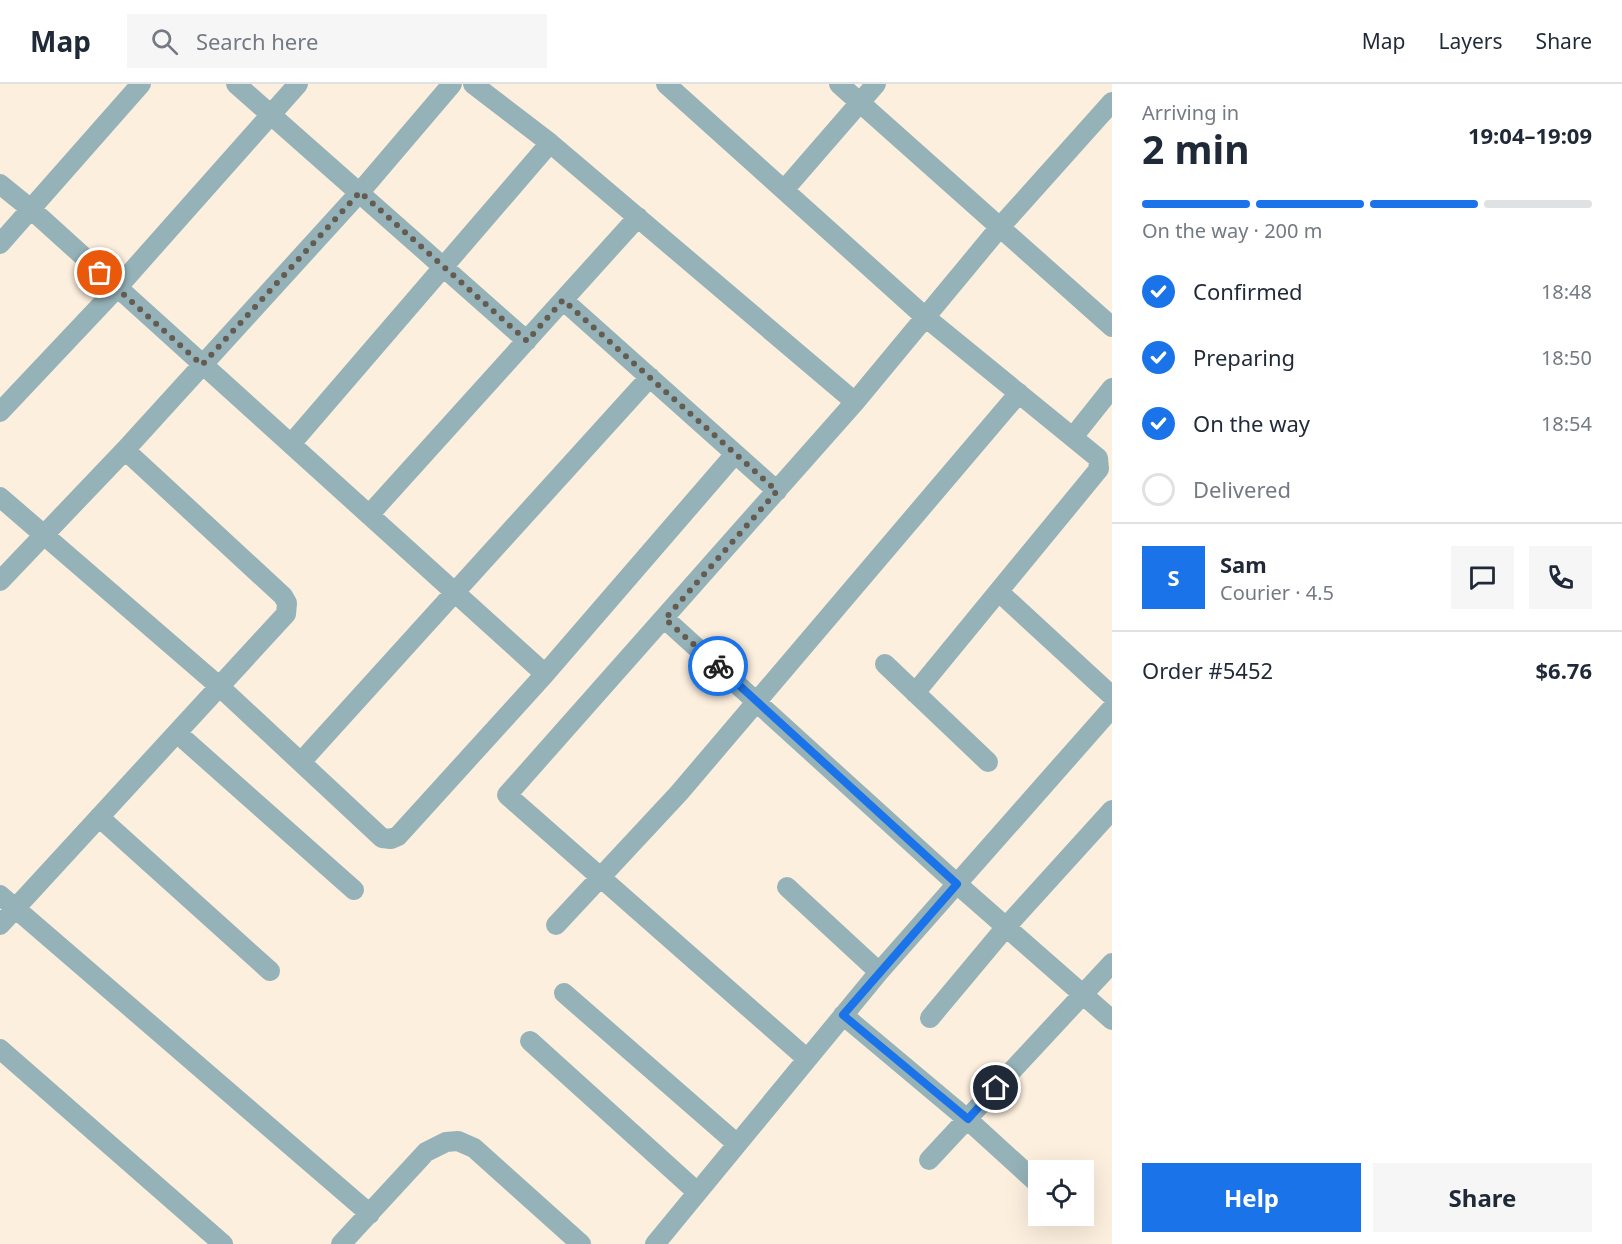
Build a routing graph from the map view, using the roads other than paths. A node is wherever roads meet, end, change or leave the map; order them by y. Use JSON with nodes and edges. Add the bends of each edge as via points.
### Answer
{"nodes":[{"id":1,"x":141,"y":84,"type":"edge"},
{"id":2,"x":236,"y":84,"type":"edge"},
{"id":3,"x":298,"y":84,"type":"edge"},
{"id":4,"x":452,"y":84,"type":"edge"},
{"id":5,"x":472,"y":84,"type":"edge"},
{"id":6,"x":666,"y":84,"type":"edge"},
{"id":7,"x":839,"y":84,"type":"edge"},
{"id":8,"x":876,"y":84,"type":"edge"},
{"id":9,"x":1112,"y":102,"type":"edge"},
{"id":10,"x":860,"y":103,"type":"junction"},
{"id":11,"x":270,"y":115,"type":"junction"},
{"id":12,"x":550,"y":142,"type":"junction"},
{"id":13,"x":0,"y":184,"type":"edge"},
{"id":14,"x":784,"y":190,"type":"junction"},
{"id":15,"x":360,"y":192,"type":"junction"},
{"id":16,"x":32,"y":210,"type":"junction"},
{"id":17,"x":638,"y":217,"type":"junction"},
{"id":18,"x":1000,"y":227,"type":"junction"},
{"id":19,"x":0,"y":244,"type":"edge"},
{"id":20,"x":445,"y":266,"type":"junction"},
{"id":21,"x":117,"y":288,"type":"junction"},
{"id":22,"x":563,"y":300,"type":"junction"},
{"id":23,"x":924,"y":316,"type":"junction"},
{"id":24,"x":1112,"y":327,"type":"edge"},
{"id":25,"x":527,"y":341,"type":"junction"},
{"id":26,"x":202,"y":365,"type":"junction"},
{"id":27,"x":650,"y":377,"type":"junction"},
{"id":28,"x":1112,"y":388,"type":"edge"},
{"id":29,"x":1019,"y":393,"type":"junction"},
{"id":30,"x":855,"y":402,"type":"junction"},
{"id":31,"x":0,"y":412,"type":"edge"},
{"id":32,"x":1073,"y":437,"type":"junction"},
{"id":33,"x":291,"y":444,"type":"junction"},
{"id":34,"x":125,"y":450,"type":"junction"},
{"id":35,"x":735,"y":454,"type":"junction"},
{"id":36,"x":777,"y":491,"type":"junction"},
{"id":37,"x":0,"y":497,"type":"edge"},
{"id":38,"x":369,"y":515,"type":"junction"},
{"id":39,"x":42,"y":534,"type":"junction"},
{"id":40,"x":0,"y":581,"type":"edge"},
{"id":41,"x":999,"y":592,"type":"junction"},
{"id":42,"x":455,"y":593,"type":"junction"},
{"id":43,"x":665,"y":619,"type":"junction"},
{"id":44,"x":885,"y":664,"type":"dead end"},
{"id":45,"x":544,"y":674,"type":"junction"},
{"id":46,"x":220,"y":687,"type":"junction"},
{"id":47,"x":915,"y":693,"type":"junction"},
{"id":48,"x":1112,"y":696,"type":"edge"},
{"id":49,"x":758,"y":702,"type":"junction"},
{"id":50,"x":1112,"y":708,"type":"edge"},
{"id":51,"x":177,"y":733,"type":"junction"},
{"id":52,"x":301,"y":762,"type":"junction"},
{"id":53,"x":988,"y":762,"type":"dead end"},
{"id":54,"x":1112,"y":810,"type":"edge"},
{"id":55,"x":99,"y":817,"type":"junction"},
{"id":56,"x":600,"y":877,"type":"junction"},
{"id":57,"x":957,"y":884,"type":"junction"},
{"id":58,"x":787,"y":886,"type":"dead end"},
{"id":59,"x":354,"y":890,"type":"dead end"},
{"id":60,"x":7,"y":902,"type":"edge"},
{"id":61,"x":0,"y":925,"type":"edge"},
{"id":62,"x":556,"y":925,"type":"dead end"},
{"id":63,"x":1006,"y":927,"type":"junction"},
{"id":64,"x":1112,"y":963,"type":"edge"},
{"id":65,"x":270,"y":971,"type":"dead end"},
{"id":66,"x":879,"y":972,"type":"junction"},
{"id":67,"x":564,"y":993,"type":"dead end"},
{"id":68,"x":1083,"y":995,"type":"junction"},
{"id":69,"x":843,"y":1015,"type":"junction"},
{"id":70,"x":930,"y":1018,"type":"dead end"},
{"id":71,"x":1112,"y":1020,"type":"edge"},
{"id":72,"x":530,"y":1041,"type":"dead end"},
{"id":73,"x":0,"y":1049,"type":"edge"},
{"id":74,"x":806,"y":1058,"type":"junction"},
{"id":75,"x":968,"y":1119,"type":"junction"},
{"id":76,"x":736,"y":1143,"type":"junction"},
{"id":77,"x":929,"y":1160,"type":"dead end"},
{"id":78,"x":1028,"y":1174,"type":"edge"},
{"id":79,"x":697,"y":1192,"type":"junction"},
{"id":80,"x":370,"y":1215,"type":"junction"},
{"id":81,"x":223,"y":1244,"type":"edge"},
{"id":82,"x":341,"y":1244,"type":"edge"},
{"id":83,"x":581,"y":1244,"type":"edge"},
{"id":84,"x":655,"y":1244,"type":"edge"}],
"edges":[{"from":1,"to":16,"type":"street"},
{"from":2,"to":11,"type":"street"},
{"from":3,"to":11,"type":"street"},
{"from":4,"to":15,"type":"street"},
{"from":5,"to":12,"type":"street"},
{"from":6,"to":14,"type":"street"},
{"from":7,"to":10,"type":"street"},
{"from":8,"to":10,"type":"street"},
{"from":9,"to":18,"type":"street"},
{"from":10,"to":14,"type":"street"},
{"from":10,"to":18,"type":"street"},
{"from":11,"to":15,"type":"street"},
{"from":11,"to":21,"type":"street"},
{"from":12,"to":17,"type":"street"},
{"from":12,"to":20,"type":"street"},
{"from":13,"to":16,"type":"street"},
{"from":14,"to":23,"type":"street"},
{"from":15,"to":20,"type":"street"},
{"from":15,"to":26,"type":"street"},
{"from":16,"to":19,"type":"street"},
{"from":16,"to":21,"type":"street"},
{"from":17,"to":22,"type":"street"},
{"from":17,"to":30,"type":"street"},
{"from":18,"to":23,"type":"street"},
{"from":18,"to":24,"type":"street"},
{"from":20,"to":25,"type":"street"},
{"from":20,"to":33,"type":"street"},
{"from":21,"to":26,"type":"street"},
{"from":21,"to":31,"type":"street"},
{"from":22,"to":25,"type":"street"},
{"from":22,"to":27,"type":"street"},
{"from":23,"to":29,"type":"street"},
{"from":23,"to":30,"type":"street"},
{"from":25,"to":38,"type":"street"},
{"from":26,"to":33,"type":"street"},
{"from":26,"to":34,"type":"street"},
{"from":27,"to":35,"type":"street"},
{"from":27,"to":42,"type":"street"},
{"from":28,"to":32,"type":"street"},
{"from":29,"to":32,"type":"street"},
{"from":29,"to":49,"type":"street"},
{"from":30,"to":36,"type":"street"},
{"from":32,"to":41,"type":"street","via":[[1098,458],[1099,469]]},
{"from":33,"to":38,"type":"street"},
{"from":34,"to":39,"type":"street"},
{"from":34,"to":46,"type":"street","via":[[287,603],[286,614]]},
{"from":35,"to":36,"type":"street"},
{"from":35,"to":45,"type":"street"},
{"from":36,"to":43,"type":"street"},
{"from":37,"to":39,"type":"street"},
{"from":38,"to":42,"type":"street"},
{"from":39,"to":40,"type":"street"},
{"from":39,"to":46,"type":"street"},
{"from":41,"to":47,"type":"street"},
{"from":41,"to":48,"type":"street"},
{"from":42,"to":45,"type":"street"},
{"from":42,"to":52,"type":"street"},
{"from":43,"to":49,"type":"street"},
{"from":43,"to":56,"type":"street","via":[[507,795]]},
{"from":44,"to":47,"type":"street"},
{"from":45,"to":52,"type":"street","via":[[398,836],[391,839],[382,838]]},
{"from":46,"to":51,"type":"street"},
{"from":46,"to":52,"type":"street"},
{"from":47,"to":53,"type":"street"},
{"from":49,"to":56,"type":"street","via":[[679,794]]},
{"from":49,"to":57,"type":"street"},
{"from":50,"to":57,"type":"street"},
{"from":51,"to":55,"type":"street"},
{"from":51,"to":59,"type":"street"},
{"from":54,"to":63,"type":"street"},
{"from":55,"to":60,"type":"street"},
{"from":55,"to":65,"type":"street"},
{"from":56,"to":62,"type":"street"},
{"from":56,"to":74,"type":"street"},
{"from":57,"to":63,"type":"street"},
{"from":57,"to":66,"type":"street"},
{"from":58,"to":66,"type":"street"},
{"from":60,"to":61,"type":"street"},
{"from":60,"to":80,"type":"street"},
{"from":63,"to":68,"type":"street"},
{"from":63,"to":70,"type":"street"},
{"from":64,"to":68,"type":"street"},
{"from":66,"to":69,"type":"street"},
{"from":67,"to":76,"type":"street"},
{"from":68,"to":71,"type":"street"},
{"from":68,"to":75,"type":"street"},
{"from":69,"to":74,"type":"street"},
{"from":69,"to":75,"type":"street"},
{"from":72,"to":79,"type":"street"},
{"from":73,"to":81,"type":"street"},
{"from":74,"to":76,"type":"street"},
{"from":75,"to":77,"type":"street"},
{"from":75,"to":78,"type":"street"},
{"from":76,"to":79,"type":"street"},
{"from":79,"to":84,"type":"street"},
{"from":80,"to":82,"type":"street"},
{"from":80,"to":83,"type":"street","via":[[426,1152],[458,1141],[474,1148]]}]}
